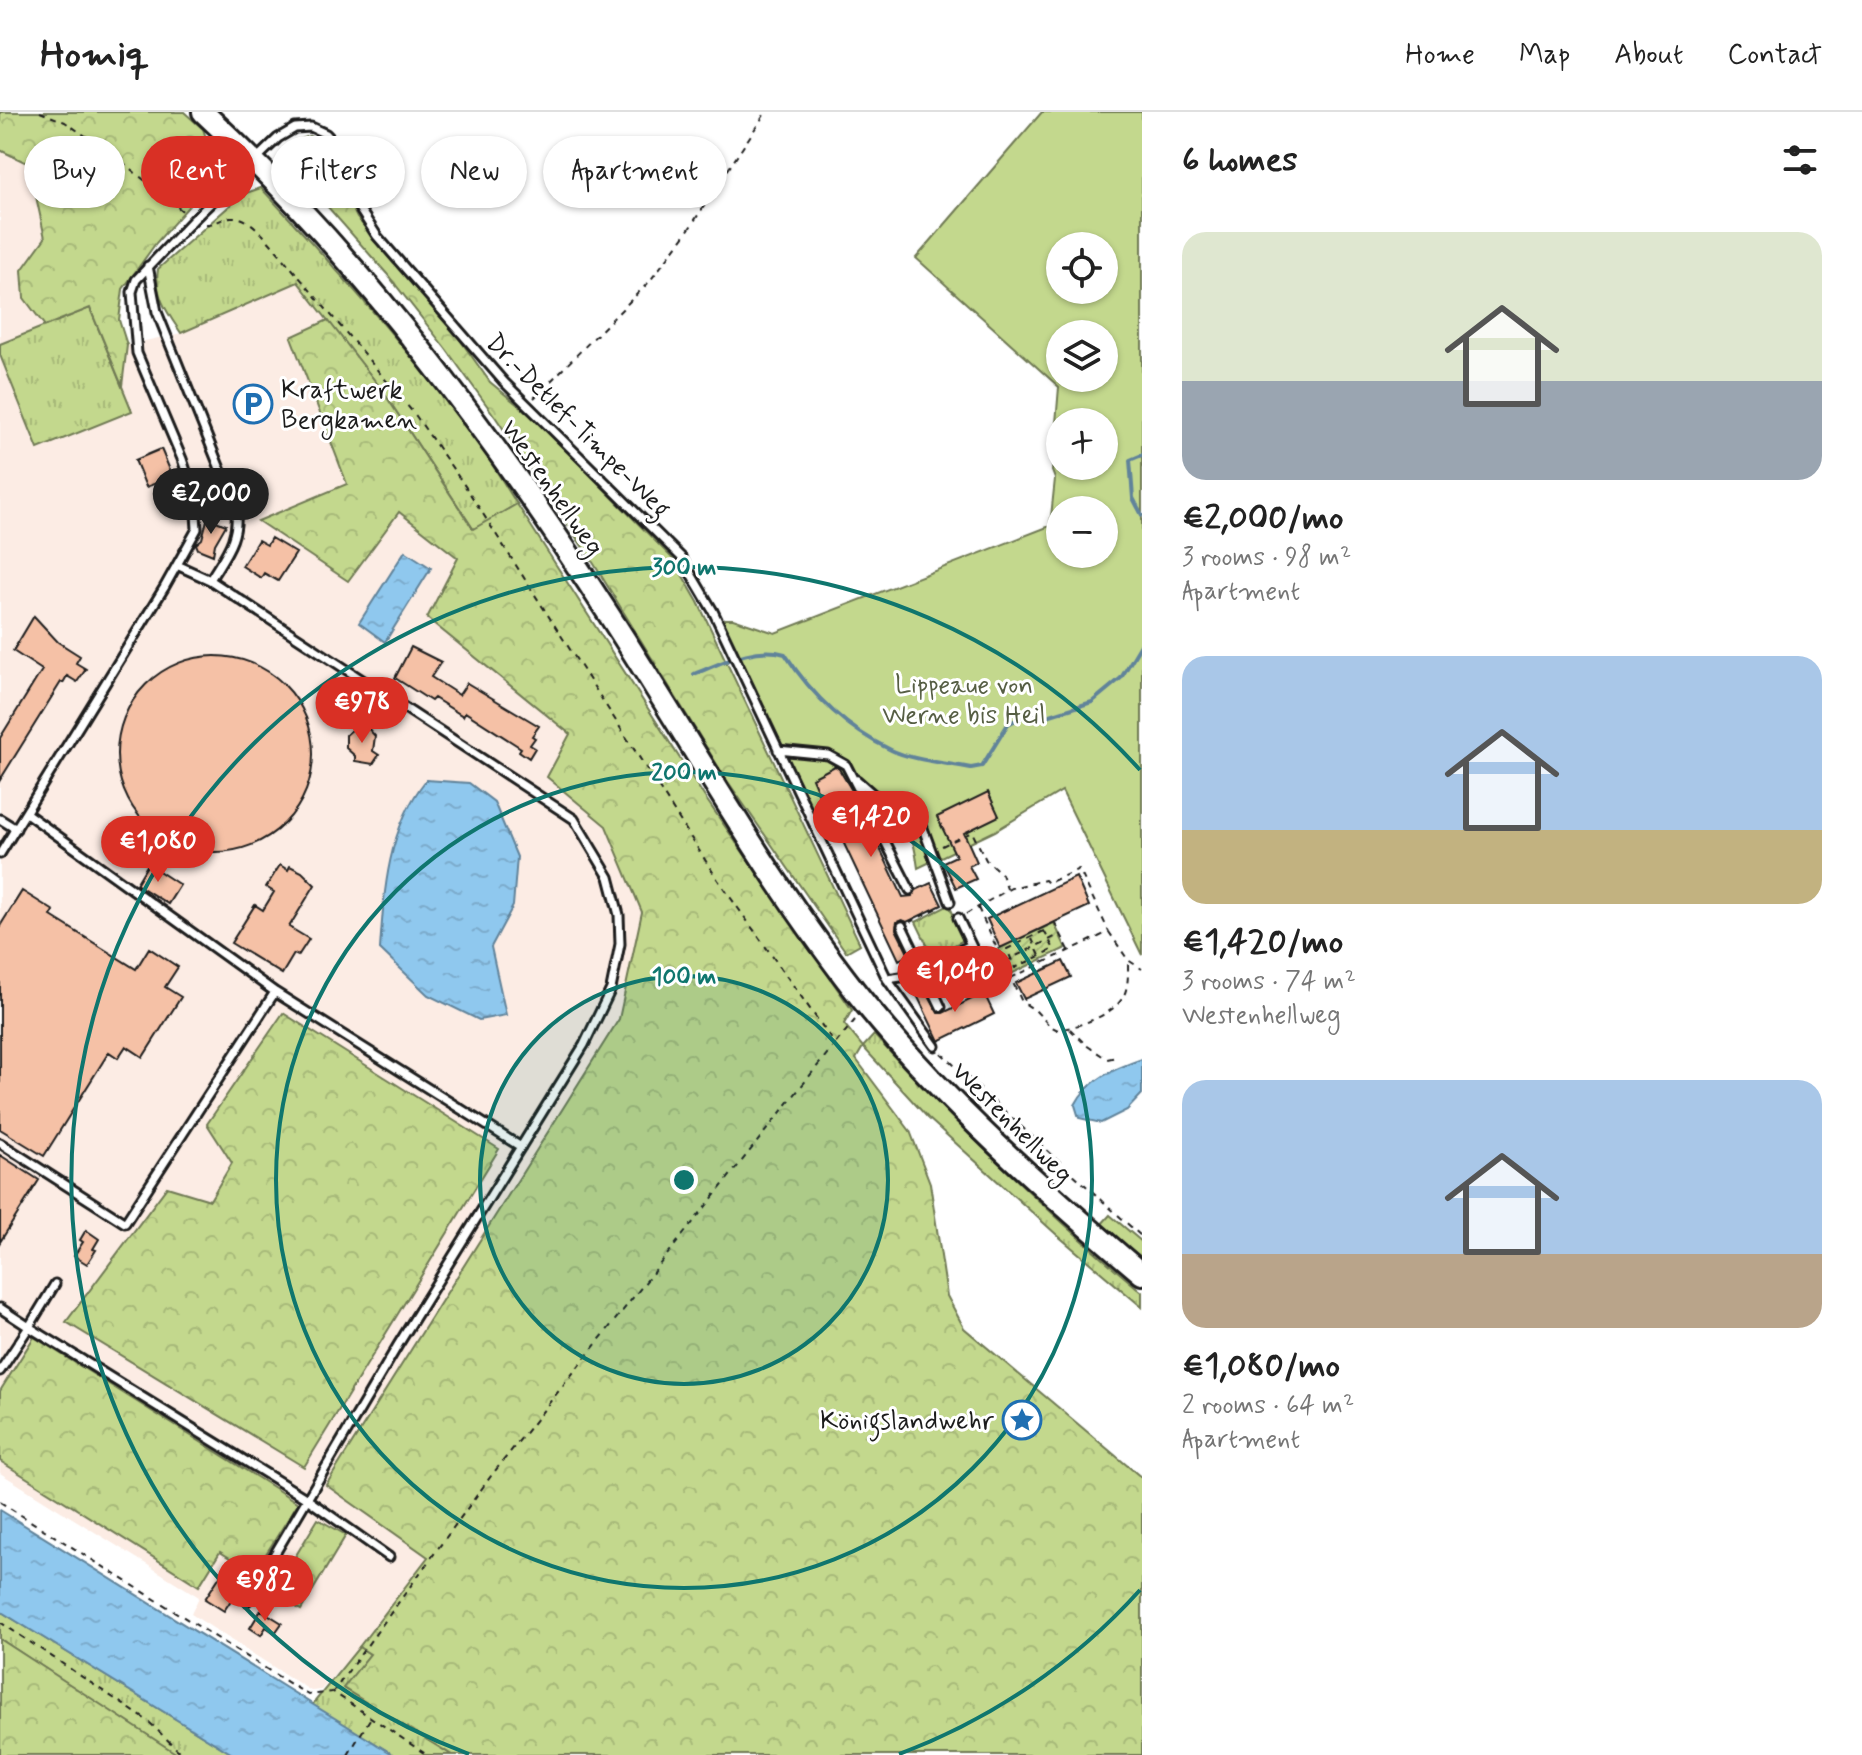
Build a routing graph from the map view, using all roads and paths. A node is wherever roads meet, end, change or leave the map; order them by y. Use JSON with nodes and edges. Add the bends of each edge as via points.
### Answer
{"nodes":[{"id":1,"x":40,"y":112,"type":"edge"},
{"id":2,"x":203,"y":112,"type":"edge"},
{"id":3,"x":766,"y":112,"type":"edge"},
{"id":4,"x":229,"y":136,"type":"edge"},
{"id":5,"x":255,"y":160,"type":"joint"},
{"id":6,"x":205,"y":208,"type":"edge"},
{"id":7,"x":193,"y":220,"type":"junction"},
{"id":8,"x":148,"y":266,"type":"junction"},
{"id":9,"x":527,"y":405,"type":"junction"},
{"id":10,"x":177,"y":565,"type":"junction"},
{"id":11,"x":210,"y":580,"type":"junction"},
{"id":12,"x":778,"y":750,"type":"junction"},
{"id":13,"x":852,"y":776,"type":"junction"},
{"id":14,"x":26,"y":813,"type":"junction"},
{"id":15,"x":0,"y":819,"type":"edge"},
{"id":16,"x":16,"y":829,"type":"junction"},
{"id":17,"x":931,"y":851,"type":"junction"},
{"id":18,"x":0,"y":854,"type":"edge"},
{"id":19,"x":910,"y":890,"type":"dead end"},
{"id":20,"x":1007,"y":890,"type":"junction"},
{"id":21,"x":950,"y":902,"type":"joint"},
{"id":22,"x":978,"y":908,"type":"junction"},
{"id":23,"x":958,"y":918,"type":"joint"},
{"id":24,"x":1055,"y":923,"type":"dead end"},
{"id":25,"x":902,"y":926,"type":"joint"},
{"id":26,"x":1109,"y":932,"type":"junction"},
{"id":27,"x":1061,"y":934,"type":"junction"},
{"id":28,"x":1031,"y":937,"type":"junction"},
{"id":29,"x":1049,"y":940,"type":"junction"},
{"id":30,"x":971,"y":945,"type":"junction"},
{"id":31,"x":1036,"y":947,"type":"junction"},
{"id":32,"x":1069,"y":951,"type":"junction"},
{"id":33,"x":1040,"y":956,"type":"junction"},
{"id":34,"x":1011,"y":959,"type":"junction"},
{"id":35,"x":1128,"y":960,"type":"junction"},
{"id":36,"x":1006,"y":961,"type":"dead end"},
{"id":37,"x":1043,"y":963,"type":"junction"},
{"id":38,"x":922,"y":968,"type":"junction"},
{"id":39,"x":1142,"y":969,"type":"edge"},
{"id":40,"x":1011,"y":978,"type":"junction"},
{"id":41,"x":887,"y":979,"type":"junction"},
{"id":42,"x":991,"y":987,"type":"joint"},
{"id":43,"x":275,"y":992,"type":"junction"},
{"id":44,"x":867,"y":1005,"type":"junction"},
{"id":45,"x":941,"y":1007,"type":"dead end"},
{"id":46,"x":1069,"y":1028,"type":"junction"},
{"id":47,"x":835,"y":1044,"type":"junction"},
{"id":48,"x":935,"y":1046,"type":"joint"},
{"id":49,"x":1117,"y":1057,"type":"dead end"},
{"id":50,"x":0,"y":1143,"type":"edge"},
{"id":51,"x":521,"y":1147,"type":"junction"},
{"id":52,"x":1142,"y":1237,"type":"edge"},
{"id":53,"x":1142,"y":1274,"type":"edge"},
{"id":54,"x":55,"y":1284,"type":"dead end"},
{"id":55,"x":0,"y":1308,"type":"edge"},
{"id":56,"x":29,"y":1327,"type":"junction"},
{"id":57,"x":0,"y":1371,"type":"edge"},
{"id":58,"x":307,"y":1499,"type":"junction"},
{"id":59,"x":0,"y":1502,"type":"edge"},
{"id":60,"x":389,"y":1557,"type":"dead end"},
{"id":61,"x":247,"y":1601,"type":"dead end"},
{"id":62,"x":0,"y":1622,"type":"edge"},
{"id":63,"x":333,"y":1692,"type":"junction"},
{"id":64,"x":370,"y":1718,"type":"junction"},
{"id":65,"x":183,"y":1755,"type":"edge"},
{"id":66,"x":348,"y":1755,"type":"edge"},
{"id":67,"x":427,"y":1755,"type":"edge"}],
"edges":[{"from":1,"to":7,"type":"path","via":[[65,122],[116,157]]},
{"from":2,"to":4,"type":"main road","name":"Westenhellweg"},
{"from":3,"to":9,"type":"path","via":[[649,282]]},
{"from":5,"to":9,"type":"lane","name":"Dr.-Detlef-Timpe-Weg","via":[[295,128],[311,127],[326,134],[339,148],[355,202],[371,228]]},
{"from":5,"to":44,"type":"main road","name":"Westenhellweg","via":[[331,241],[460,398],[609,615],[787,896]]},
{"from":6,"to":7,"type":"lane"},
{"from":7,"to":8,"type":"lane"},
{"from":7,"to":47,"type":"path","via":[[213,225],[232,217],[251,222],[416,416],[718,880]]},
{"from":8,"to":10,"type":"lane","via":[[132,292],[137,353],[195,498],[197,529]]},
{"from":8,"to":11,"type":"lane","via":[[157,312],[235,506],[238,524],[231,545]]},
{"from":9,"to":12,"type":"lane","name":"Dr.-Detlef-Timpe-Weg","via":[[681,557],[713,611]]},
{"from":10,"to":11,"type":"lane"},
{"from":10,"to":14,"type":"lane"},
{"from":11,"to":51,"type":"lane","via":[[574,819],[609,877],[620,944],[611,989],[584,1045]]},
{"from":12,"to":13,"type":"lane","via":[[828,755],[846,765]]},
{"from":12,"to":41,"type":"lane","name":"Dr.-Detlef-Timpe-Weg"},
{"from":13,"to":17,"type":"lane","via":[[874,795],[911,809]]},
{"from":13,"to":19,"type":"lane"},
{"from":14,"to":16,"type":"lane"},
{"from":14,"to":43,"type":"lane"},
{"from":15,"to":16,"type":"lane"},
{"from":16,"to":18,"type":"lane"},
{"from":17,"to":20,"type":"path","via":[[972,832]]},
{"from":17,"to":21,"type":"lane"},
{"from":20,"to":22,"type":"path"},
{"from":20,"to":26,"type":"path","via":[[1048,883],[1079,869]]},
{"from":21,"to":25,"type":"path"},
{"from":22,"to":23,"type":"path"},
{"from":22,"to":40,"type":"path"},
{"from":23,"to":30,"type":"lane"},
{"from":24,"to":27,"type":"path"},
{"from":25,"to":38,"type":"lane"},
{"from":26,"to":32,"type":"path"},
{"from":26,"to":35,"type":"path"},
{"from":27,"to":29,"type":"path"},
{"from":27,"to":32,"type":"path"},
{"from":28,"to":29,"type":"path","via":[[1044,931]]},
{"from":28,"to":31,"type":"path"},
{"from":28,"to":34,"type":"path","via":[[1007,949]]},
{"from":29,"to":31,"type":"path"},
{"from":29,"to":33,"type":"path","via":[[1054,949]]},
{"from":30,"to":38,"type":"lane"},
{"from":30,"to":42,"type":"lane"},
{"from":31,"to":33,"type":"path"},
{"from":31,"to":34,"type":"path"},
{"from":32,"to":37,"type":"path"},
{"from":33,"to":34,"type":"path","via":[[1015,968]]},
{"from":33,"to":37,"type":"path"},
{"from":34,"to":36,"type":"path"},
{"from":35,"to":39,"type":"path"},
{"from":35,"to":46,"type":"path","via":[[1121,1000]]},
{"from":37,"to":40,"type":"path"},
{"from":38,"to":41,"type":"lane"},
{"from":38,"to":45,"type":"lane"},
{"from":40,"to":42,"type":"path"},
{"from":40,"to":46,"type":"path","via":[[1022,1002],[1050,1026]]},
{"from":41,"to":48,"type":"lane","name":"Dr.-Detlef-Timpe-Weg"},
{"from":43,"to":50,"type":"lane","via":[[125,1223]]},
{"from":43,"to":51,"type":"lane"},
{"from":44,"to":47,"type":"path"},
{"from":44,"to":53,"type":"main road","name":"Westenhellweg","via":[[970,1118],[1050,1196]]},
{"from":46,"to":49,"type":"path","via":[[1107,1059]]},
{"from":47,"to":63,"type":"path","via":[[491,1476]]},
{"from":48,"to":52,"type":"path"},
{"from":51,"to":58,"type":"lane"},
{"from":54,"to":56,"type":"lane"},
{"from":55,"to":56,"type":"lane"},
{"from":56,"to":57,"type":"lane"},
{"from":56,"to":58,"type":"lane"},
{"from":58,"to":60,"type":"lane"},
{"from":58,"to":61,"type":"lane"},
{"from":59,"to":63,"type":"path","via":[[308,1695]]},
{"from":62,"to":65,"type":"path","via":[[148,1721]]},
{"from":63,"to":64,"type":"path"},
{"from":64,"to":66,"type":"path"},
{"from":64,"to":67,"type":"path"}]}
